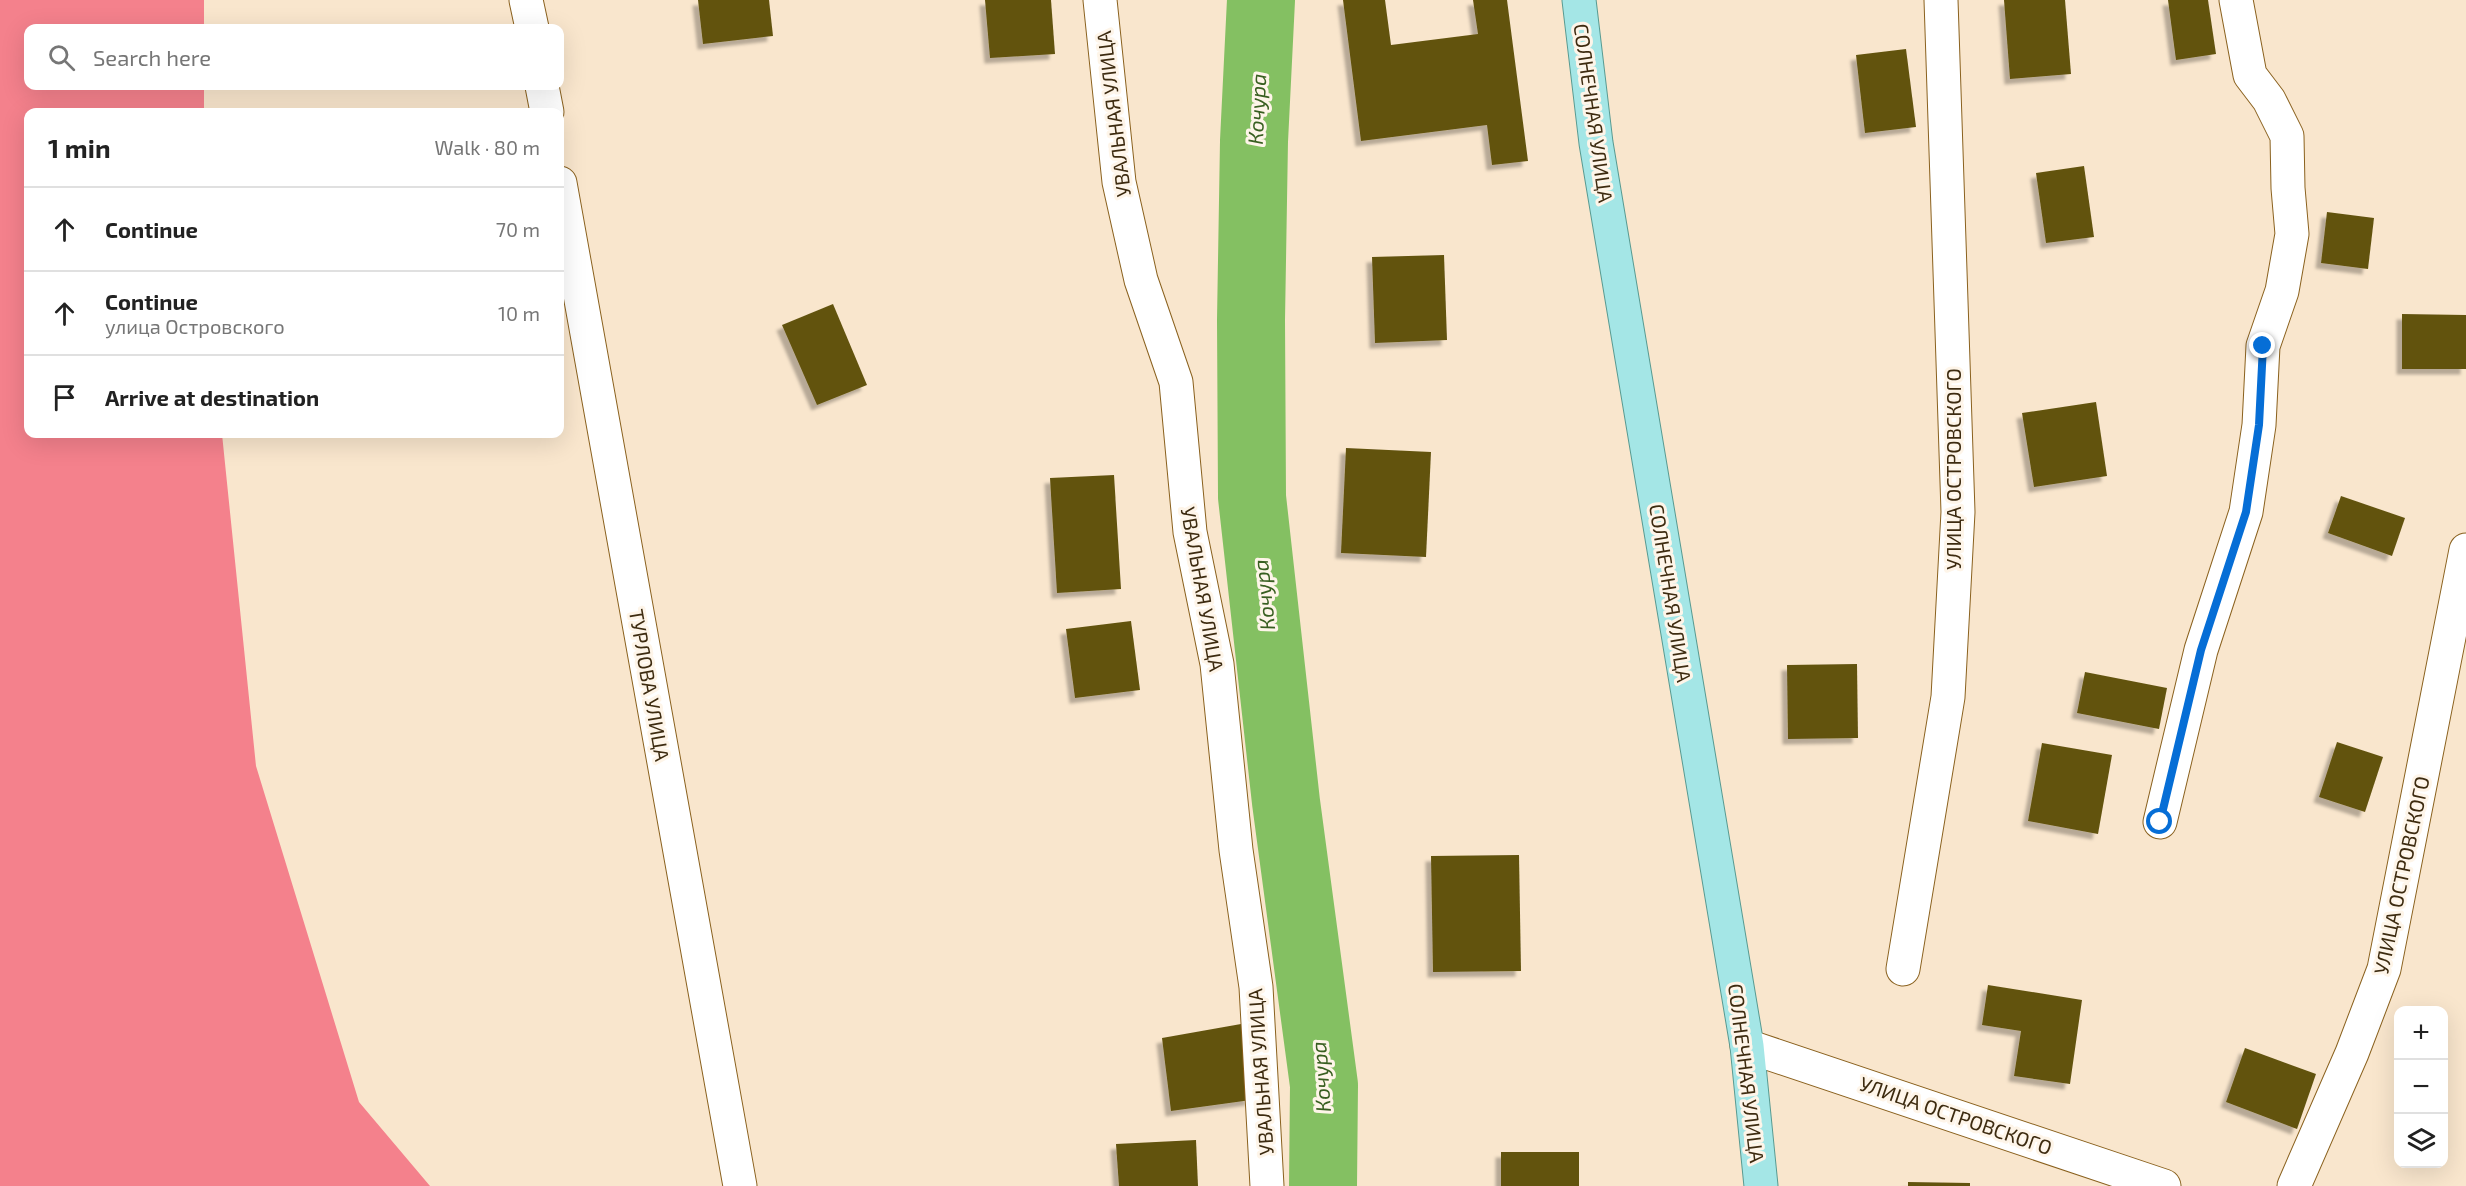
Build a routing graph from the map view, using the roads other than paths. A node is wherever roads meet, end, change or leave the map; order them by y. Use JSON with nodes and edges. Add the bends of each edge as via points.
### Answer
{"nodes":[{"id":1,"x":526,"y":0,"type":"edge"},
{"id":2,"x":1100,"y":0,"type":"edge"},
{"id":3,"x":1579,"y":0,"type":"edge"},
{"id":4,"x":1941,"y":0,"type":"edge"},
{"id":5,"x":2236,"y":0,"type":"edge"},
{"id":6,"x":531,"y":24,"type":"edge"},
{"id":7,"x":543,"y":90,"type":"edge"},
{"id":8,"x":546,"y":108,"type":"edge"},
{"id":9,"x":564,"y":205,"type":"edge"},
{"id":10,"x":2466,"y":550,"type":"edge"},
{"id":11,"x":2160,"y":822,"type":"dead end"},
{"id":12,"x":1903,"y":969,"type":"dead end"},
{"id":13,"x":1747,"y":1046,"type":"junction"},
{"id":14,"x":741,"y":1186,"type":"edge"},
{"id":15,"x":1267,"y":1186,"type":"edge"},
{"id":16,"x":1761,"y":1186,"type":"edge"},
{"id":17,"x":2164,"y":1186,"type":"edge"},
{"id":18,"x":2294,"y":1186,"type":"edge"}],
"edges":[{"from":1,"to":6,"type":"street"},
{"from":2,"to":15,"type":"street","name":"УВАЛЬНАЯ УЛИЦА","via":[[1119,182],[1142,280],[1176,382],[1190,532],[1217,663],[1236,850],[1256,987]]},
{"from":3,"to":13,"type":"main road","name":"СОЛНЕЧНАЯ УЛИЦА","via":[[1596,142]]},
{"from":4,"to":12,"type":"street","name":"УЛИЦА ОСТРОВСКОГО","via":[[1958,512],[1948,697]]},
{"from":5,"to":11,"type":"street","via":[[2250,75],[2269,100],[2287,136],[2292,234],[2282,291],[2263,346],[2259,425],[2246,512],[2201,650]]},
{"from":7,"to":8,"type":"street"},
{"from":9,"to":14,"type":"street","name":"ТУРЛОВА УЛИЦА"},
{"from":10,"to":18,"type":"street","name":"УЛИЦА ОСТРОВСКОГО","via":[[2384,969],[2348,1064]]},
{"from":13,"to":16,"type":"main road","name":"СОЛНЕЧНАЯ УЛИЦА"},
{"from":13,"to":17,"type":"street","name":"УЛИЦА ОСТРОВСКОГО"}]}
